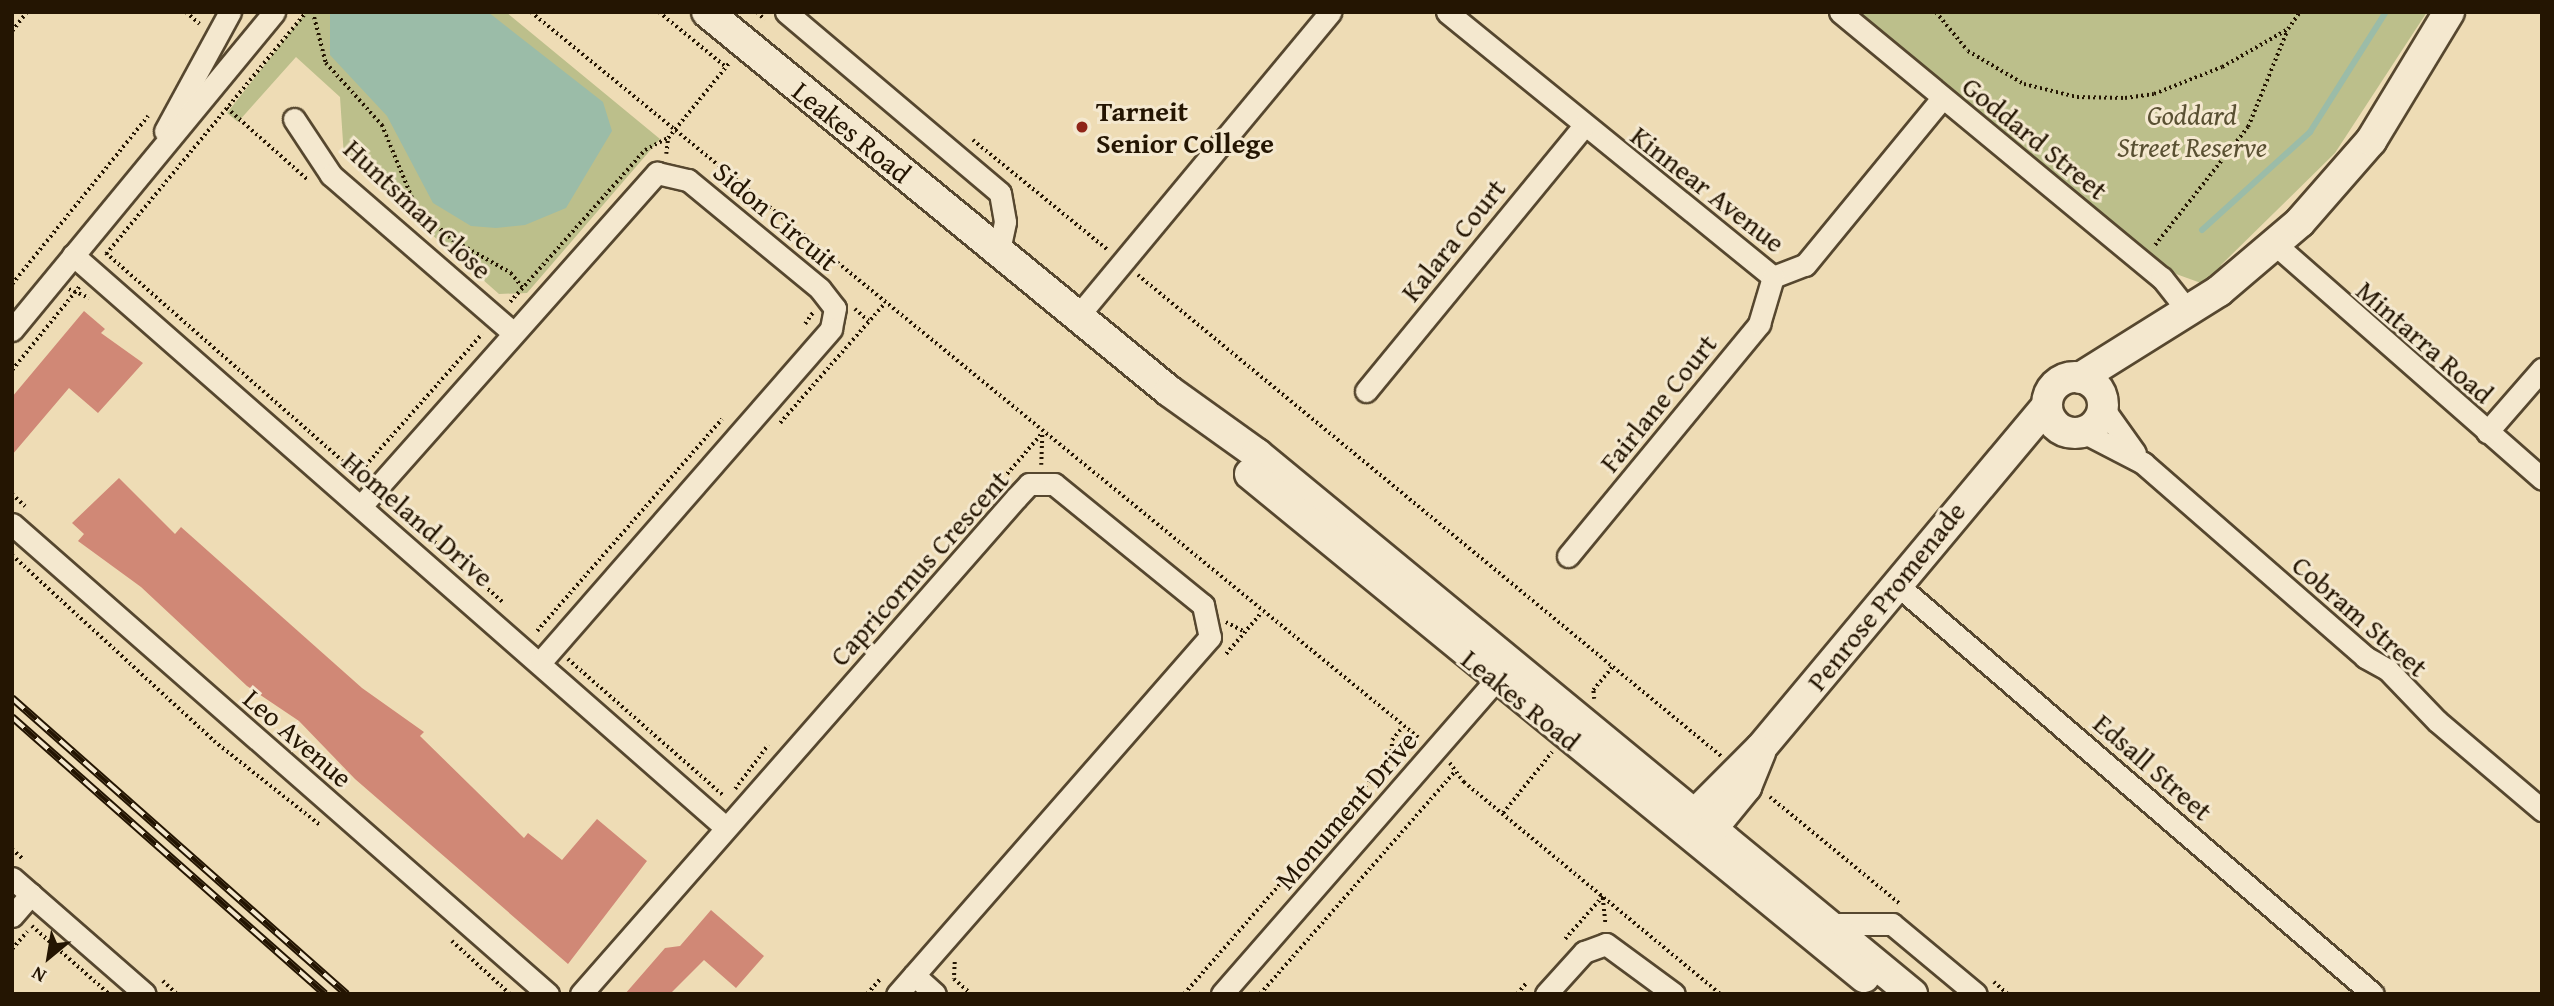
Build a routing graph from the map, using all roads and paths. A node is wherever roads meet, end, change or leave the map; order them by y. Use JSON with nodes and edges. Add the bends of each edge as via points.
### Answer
{"nodes":[{"id":1,"x":27,"y":12,"type":"edge"},
{"id":2,"x":232,"y":12,"type":"edge"},
{"id":3,"x":274,"y":12,"type":"edge"},
{"id":4,"x":306,"y":12,"type":"edge"},
{"id":5,"x":313,"y":12,"type":"edge"},
{"id":6,"x":531,"y":12,"type":"edge"},
{"id":7,"x":659,"y":12,"type":"edge"},
{"id":8,"x":706,"y":12,"type":"edge"},
{"id":9,"x":757,"y":12,"type":"edge"},
{"id":10,"x":771,"y":12,"type":"edge"},
{"id":11,"x":786,"y":12,"type":"edge"},
{"id":12,"x":1330,"y":12,"type":"edge"},
{"id":13,"x":1447,"y":12,"type":"edge"},
{"id":14,"x":1840,"y":12,"type":"edge"},
{"id":15,"x":1936,"y":12,"type":"edge"},
{"id":16,"x":2300,"y":12,"type":"edge"},
{"id":17,"x":2449,"y":12,"type":"edge"},
{"id":18,"x":206,"y":19,"type":"dead end"},
{"id":19,"x":765,"y":20,"type":"junction"},
{"id":20,"x":2288,"y":29,"type":"junction"},
{"id":21,"x":12,"y":31,"type":"edge"},
{"id":22,"x":259,"y":32,"type":"junction"},
{"id":23,"x":196,"y":38,"type":"dead end"},
{"id":24,"x":745,"y":44,"type":"junction"},
{"id":25,"x":726,"y":67,"type":"junction"},
{"id":26,"x":1942,"y":98,"type":"junction"},
{"id":27,"x":157,"y":104,"type":"dead end"},
{"id":28,"x":294,"y":119,"type":"dead end"},
{"id":29,"x":1584,"y":126,"type":"junction"},
{"id":30,"x":674,"y":130,"type":"junction"},
{"id":31,"x":965,"y":134,"type":"dead end"},
{"id":32,"x":151,"y":158,"type":"junction"},
{"id":33,"x":2276,"y":244,"type":"junction"},
{"id":34,"x":999,"y":251,"type":"junction"},
{"id":35,"x":2149,"y":252,"type":"dead end"},
{"id":36,"x":106,"y":253,"type":"junction"},
{"id":37,"x":73,"y":255,"type":"junction"},
{"id":38,"x":1123,"y":262,"type":"junction"},
{"id":39,"x":91,"y":271,"type":"junction"},
{"id":40,"x":1773,"y":277,"type":"junction"},
{"id":41,"x":12,"y":284,"type":"edge"},
{"id":42,"x":523,"y":288,"type":"junction"},
{"id":43,"x":2188,"y":311,"type":"junction"},
{"id":44,"x":1078,"y":316,"type":"junction"},
{"id":45,"x":495,"y":318,"type":"junction"},
{"id":46,"x":12,"y":330,"type":"edge"},
{"id":47,"x":512,"y":332,"type":"junction"},
{"id":48,"x":2141,"y":344,"type":"junction"},
{"id":49,"x":2542,"y":369,"type":"edge"},
{"id":50,"x":12,"y":370,"type":"edge"},
{"id":51,"x":2080,"y":378,"type":"junction"},
{"id":52,"x":1366,"y":391,"type":"dead end"},
{"id":53,"x":2103,"y":405,"type":"junction"},
{"id":54,"x":2047,"y":406,"type":"junction"},
{"id":55,"x":2075,"y":432,"type":"junction"},
{"id":56,"x":2487,"y":432,"type":"junction"},
{"id":57,"x":2014,"y":446,"type":"junction"},
{"id":58,"x":2143,"y":463,"type":"junction"},
{"id":59,"x":358,"y":474,"type":"junction"},
{"id":60,"x":2542,"y":479,"type":"edge"},
{"id":61,"x":375,"y":489,"type":"junction"},
{"id":62,"x":361,"y":506,"type":"junction"},
{"id":63,"x":12,"y":524,"type":"edge"},
{"id":64,"x":12,"y":555,"type":"edge"},
{"id":65,"x":1568,"y":556,"type":"dead end"},
{"id":66,"x":1895,"y":583,"type":"junction"},
{"id":67,"x":516,"y":613,"type":"dead end"},
{"id":68,"x":1261,"y":613,"type":"junction"},
{"id":69,"x":526,"y":622,"type":"dead end"},
{"id":70,"x":554,"y":646,"type":"junction"},
{"id":71,"x":540,"y":663,"type":"junction"},
{"id":72,"x":1217,"y":663,"type":"dead end"},
{"id":73,"x":1504,"y":672,"type":"junction"},
{"id":74,"x":1401,"y":729,"type":"junction"},
{"id":75,"x":1439,"y":747,"type":"junction"},
{"id":76,"x":1455,"y":771,"type":"junction"},
{"id":77,"x":1742,"y":774,"type":"junction"},
{"id":78,"x":724,"y":796,"type":"dead end"},
{"id":79,"x":2542,"y":810,"type":"edge"},
{"id":80,"x":725,"y":827,"type":"junction"},
{"id":81,"x":325,"y":828,"type":"dead end"},
{"id":82,"x":1697,"y":828,"type":"junction"},
{"id":83,"x":12,"y":878,"type":"edge"},
{"id":84,"x":30,"y":894,"type":"junction"},
{"id":85,"x":1903,"y":906,"type":"dead end"},
{"id":86,"x":20,"y":918,"type":"edge"},
{"id":87,"x":1830,"y":923,"type":"junction"},
{"id":88,"x":446,"y":935,"type":"dead end"},
{"id":89,"x":12,"y":949,"type":"edge"},
{"id":90,"x":963,"y":953,"type":"dead end"},
{"id":91,"x":914,"y":975,"type":"junction"},
{"id":92,"x":1982,"y":985,"type":"edge"},
{"id":93,"x":969,"y":993,"type":"edge"},
{"id":94,"x":109,"y":994,"type":"edge"},
{"id":95,"x":145,"y":994,"type":"edge"},
{"id":96,"x":510,"y":994,"type":"edge"},
{"id":97,"x":548,"y":994,"type":"edge"},
{"id":98,"x":581,"y":994,"type":"edge"},
{"id":99,"x":897,"y":994,"type":"edge"},
{"id":100,"x":935,"y":994,"type":"edge"},
{"id":101,"x":1184,"y":994,"type":"edge"},
{"id":102,"x":1222,"y":994,"type":"edge"},
{"id":103,"x":1260,"y":994,"type":"edge"},
{"id":104,"x":1546,"y":994,"type":"edge"},
{"id":105,"x":1674,"y":994,"type":"edge"},
{"id":106,"x":1720,"y":994,"type":"edge"},
{"id":107,"x":1885,"y":994,"type":"edge"},
{"id":108,"x":1912,"y":994,"type":"edge"},
{"id":109,"x":2008,"y":994,"type":"edge"},
{"id":110,"x":2373,"y":994,"type":"edge"}],
"edges":[{"from":1,"to":21,"type":"path"},
{"from":2,"to":22,"type":"street"},
{"from":2,"to":32,"type":"street"},
{"from":3,"to":22,"type":"street"},
{"from":4,"to":36,"type":"path"},
{"from":5,"to":42,"type":"path","via":[[326,63],[382,125],[416,207],[453,240],[511,273]]},
{"from":6,"to":30,"type":"path"},
{"from":7,"to":25,"type":"path"},
{"from":8,"to":24,"type":"main road","name":"Leakes Road"},
{"from":9,"to":19,"type":"path"},
{"from":10,"to":19,"type":"path"},
{"from":11,"to":34,"type":"street","name":"Leakes Road","via":[[995,186],[1005,204]]},
{"from":12,"to":38,"type":"street"},
{"from":13,"to":29,"type":"street","name":"Kinnear Avenue"},
{"from":14,"to":26,"type":"street","name":"Goddard Street"},
{"from":15,"to":20,"type":"path","via":[[1979,60],[2024,84],[2077,97],[2125,97],[2172,88]]},
{"from":16,"to":20,"type":"path"},
{"from":17,"to":33,"type":"main road","via":[[2371,141]]},
{"from":18,"to":23,"type":"path"},
{"from":19,"to":24,"type":"path"},
{"from":20,"to":35,"type":"path","via":[[2248,127]]},
{"from":22,"to":32,"type":"street"},
{"from":24,"to":25,"type":"path"},
{"from":24,"to":34,"type":"main road","name":"Leakes Road"},
{"from":25,"to":30,"type":"path"},
{"from":26,"to":40,"type":"street","name":"Kinnear Avenue","via":[[1805,265]]},
{"from":26,"to":43,"type":"street","name":"Goddard Street","via":[[2162,278]]},
{"from":27,"to":41,"type":"path"},
{"from":28,"to":45,"type":"street","name":"Huntsman Close","via":[[331,175]]},
{"from":29,"to":40,"type":"street","name":"Kinnear Avenue"},
{"from":29,"to":52,"type":"street","name":"Kalara Court"},
{"from":30,"to":42,"type":"path","via":[[645,150]]},
{"from":30,"to":68,"type":"path"},
{"from":31,"to":38,"type":"path"},
{"from":32,"to":37,"type":"street"},
{"from":33,"to":43,"type":"main road"},
{"from":33,"to":56,"type":"street","name":"Mintarra Road"},
{"from":34,"to":44,"type":"main road","name":"Leakes Road"},
{"from":36,"to":39,"type":"path"},
{"from":36,"to":59,"type":"path"},
{"from":37,"to":39,"type":"street","name":"Homeland Drive"},
{"from":37,"to":46,"type":"street"},
{"from":38,"to":44,"type":"street"},
{"from":38,"to":77,"type":"path"},
{"from":39,"to":50,"type":"path"},
{"from":39,"to":62,"type":"street","name":"Homeland Drive"},
{"from":40,"to":65,"type":"street","name":"Fairlane Court","via":[[1759,324]]},
{"from":42,"to":45,"type":"path"},
{"from":43,"to":48,"type":"main road"},
{"from":44,"to":73,"type":"main road","name":"Leakes Road","via":[[1169,391],[1257,454]]},
{"from":45,"to":47,"type":"street","name":"Huntsman Close"},
{"from":45,"to":59,"type":"path"},
{"from":47,"to":61,"type":"street","name":"Sidon Circuit"},
{"from":47,"to":70,"type":"street","name":"Sidon Circuit","via":[[645,181],[667,171],[688,180],[835,308],[831,329]]},
{"from":48,"to":51,"type":"main road"},
{"from":48,"to":53,"type":"main road"},
{"from":49,"to":56,"type":"street"},
{"from":51,"to":53,"type":"main road","via":[[2093,384]]},
{"from":51,"to":54,"type":"main road","via":[[2057,384]]},
{"from":53,"to":55,"type":"main road"},
{"from":53,"to":58,"type":"street","name":"Cobram Street"},
{"from":54,"to":55,"type":"main road"},
{"from":54,"to":57,"type":"main road","name":"Penrose Promenade"},
{"from":55,"to":57,"type":"main road"},
{"from":55,"to":58,"type":"street","name":"Cobram Street"},
{"from":56,"to":60,"type":"street","name":"Mintarra Road"},
{"from":57,"to":66,"type":"main road","name":"Penrose Promenade"},
{"from":58,"to":79,"type":"street","name":"Cobram Street","via":[[2365,657],[2388,670],[2437,721]]},
{"from":59,"to":61,"type":"path"},
{"from":61,"to":62,"type":"street","name":"Sidon Circuit"},
{"from":61,"to":67,"type":"path"},
{"from":62,"to":71,"type":"street","name":"Homeland Drive"},
{"from":63,"to":97,"type":"street","name":"Leo Avenue"},
{"from":64,"to":81,"type":"path","via":[[214,741]]},
{"from":66,"to":77,"type":"main road","name":"Penrose Promenade"},
{"from":66,"to":110,"type":"street","name":"Edsall Street"},
{"from":68,"to":72,"type":"path"},
{"from":68,"to":74,"type":"path"},
{"from":69,"to":70,"type":"path"},
{"from":70,"to":71,"type":"street","name":"Sidon Circuit"},
{"from":70,"to":78,"type":"path"},
{"from":71,"to":80,"type":"street","name":"Homeland Drive"},
{"from":73,"to":75,"type":"street","name":"Monument Drive"},
{"from":73,"to":82,"type":"main road","name":"Leakes Road"},
{"from":74,"to":75,"type":"path"},
{"from":74,"to":101,"type":"path","via":[[1392,740],[1391,757]]},
{"from":75,"to":76,"type":"path"},
{"from":75,"to":102,"type":"street","name":"Monument Drive"},
{"from":76,"to":103,"type":"path"},
{"from":76,"to":106,"type":"path"},
{"from":77,"to":82,"type":"main road","name":"Penrose Promenade"},
{"from":77,"to":85,"type":"path"},
{"from":80,"to":91,"type":"street","name":"Capricornus Crescent","via":[[1029,484],[1066,492],[1203,605],[1210,637]]},
{"from":80,"to":98,"type":"street","name":"Capricornus Crescent"},
{"from":82,"to":87,"type":"main road","name":"Leakes Road"},
{"from":82,"to":107,"type":"main road","name":"Leakes Road"},
{"from":83,"to":84,"type":"street"},
{"from":84,"to":86,"type":"street"},
{"from":84,"to":95,"type":"street"},
{"from":86,"to":89,"type":"path"},
{"from":86,"to":94,"type":"path"},
{"from":87,"to":92,"type":"street","via":[[1892,924]]},
{"from":87,"to":108,"type":"main road","name":"Leakes Road"},
{"from":88,"to":96,"type":"path"},
{"from":90,"to":93,"type":"path","via":[[954,964],[954,979]]},
{"from":91,"to":99,"type":"street"},
{"from":91,"to":100,"type":"street"},
{"from":92,"to":109,"type":"path"},
{"from":104,"to":105,"type":"street","via":[[1584,952],[1606,944]]}]}
